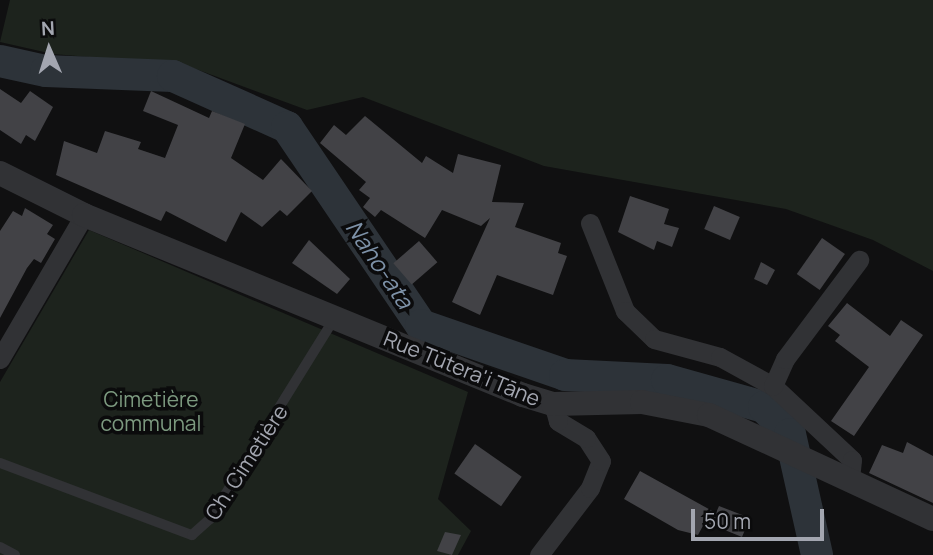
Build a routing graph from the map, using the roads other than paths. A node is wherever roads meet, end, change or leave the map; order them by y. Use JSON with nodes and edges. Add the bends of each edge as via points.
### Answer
{"nodes":[{"id":1,"x":3,"y":181,"type":"edge"},
{"id":2,"x":84,"y":215,"type":"junction"},
{"id":3,"x":590,"y":223,"type":"dead end"},
{"id":4,"x":859,"y":260,"type":"dead end"},
{"id":5,"x":335,"y":317,"type":"junction"},
{"id":6,"x":0,"y":359,"type":"edge"},
{"id":7,"x":773,"y":386,"type":"junction"},
{"id":8,"x":553,"y":404,"type":"junction"},
{"id":9,"x":0,"y":463,"type":"edge"},
{"id":10,"x":850,"y":480,"type":"junction"},
{"id":11,"x":933,"y":519,"type":"edge"},
{"id":12,"x":0,"y":547,"type":"edge"},
{"id":13,"x":15,"y":555,"type":"edge"},
{"id":14,"x":539,"y":555,"type":"edge"}],
"edges":[{"from":1,"to":2,"type":"street","name":"Rue Tūtera'i Tāne"},
{"from":2,"to":5,"type":"street","name":"Rue Tūtera'i Tāne"},
{"from":2,"to":6,"type":"street"},
{"from":3,"to":7,"type":"street","via":[[618,302],[654,339],[720,357]]},
{"from":4,"to":7,"type":"street","via":[[785,359]]},
{"from":5,"to":8,"type":"street","name":"Rue Tūtera'i Tāne"},
{"from":5,"to":9,"type":"lane","name":"Ch. Cimetière","via":[[210,519],[192,535]]},
{"from":7,"to":10,"type":"street","via":[[852,460]]},
{"from":8,"to":10,"type":"street","name":"Rue Tūtera'i Tāne","via":[[642,402],[756,432]]},
{"from":8,"to":14,"type":"street","via":[[558,421],[586,438],[601,461],[590,488]]},
{"from":10,"to":11,"type":"street","name":"Rue Tūtera'i Tāne"},
{"from":12,"to":13,"type":"lane"}]}
